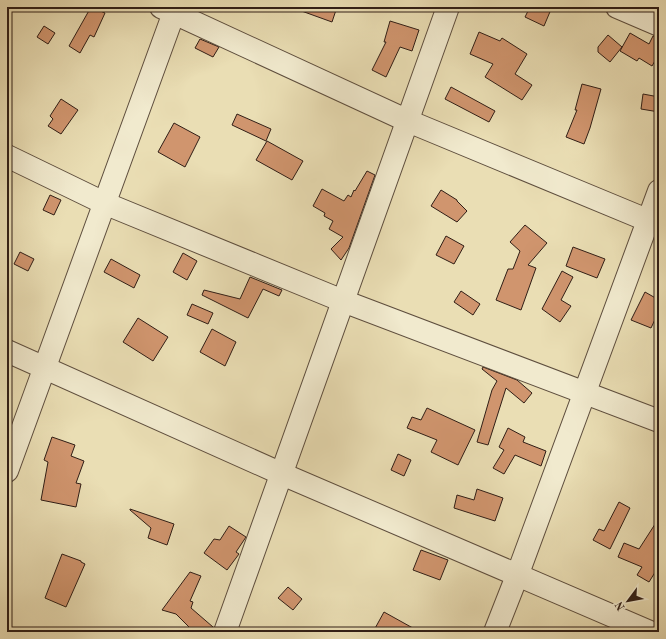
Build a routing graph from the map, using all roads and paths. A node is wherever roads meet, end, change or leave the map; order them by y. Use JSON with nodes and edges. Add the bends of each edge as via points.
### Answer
{"nodes":[{"id":1,"x":448,"y":7,"type":"edge"},
{"id":2,"x":617,"y":7,"type":"edge"},
{"id":3,"x":170,"y":9,"type":"edge"},
{"id":4,"x":659,"y":25,"type":"edge"},
{"id":5,"x":408,"y":120,"type":"junction"},
{"id":6,"x":7,"y":156,"type":"edge"},
{"id":7,"x":659,"y":190,"type":"edge"},
{"id":8,"x":104,"y":203,"type":"junction"},
{"id":9,"x":654,"y":223,"type":"edge"},
{"id":10,"x":344,"y":301,"type":"junction"},
{"id":11,"x":7,"y":351,"type":"edge"},
{"id":12,"x":45,"y":368,"type":"junction"},
{"id":13,"x":585,"y":393,"type":"junction"},
{"id":14,"x":659,"y":421,"type":"edge"},
{"id":15,"x":7,"y":471,"type":"edge"},
{"id":16,"x":282,"y":474,"type":"junction"},
{"id":17,"x":517,"y":576,"type":"junction"},
{"id":18,"x":226,"y":632,"type":"edge"},
{"id":19,"x":495,"y":632,"type":"edge"},
{"id":20,"x":650,"y":632,"type":"edge"}],
"edges":[{"from":1,"to":5,"type":"street"},
{"from":2,"to":4,"type":"street"},
{"from":3,"to":5,"type":"street"},
{"from":3,"to":8,"type":"street"},
{"from":5,"to":9,"type":"street"},
{"from":5,"to":10,"type":"street"},
{"from":6,"to":8,"type":"street"},
{"from":7,"to":9,"type":"street"},
{"from":8,"to":10,"type":"street"},
{"from":8,"to":12,"type":"street"},
{"from":9,"to":13,"type":"street"},
{"from":10,"to":13,"type":"street"},
{"from":10,"to":16,"type":"street"},
{"from":11,"to":12,"type":"street"},
{"from":12,"to":15,"type":"street"},
{"from":12,"to":16,"type":"street"},
{"from":13,"to":14,"type":"street"},
{"from":13,"to":17,"type":"street"},
{"from":16,"to":17,"type":"street"},
{"from":16,"to":18,"type":"street"},
{"from":17,"to":19,"type":"street"},
{"from":17,"to":20,"type":"street"}]}
